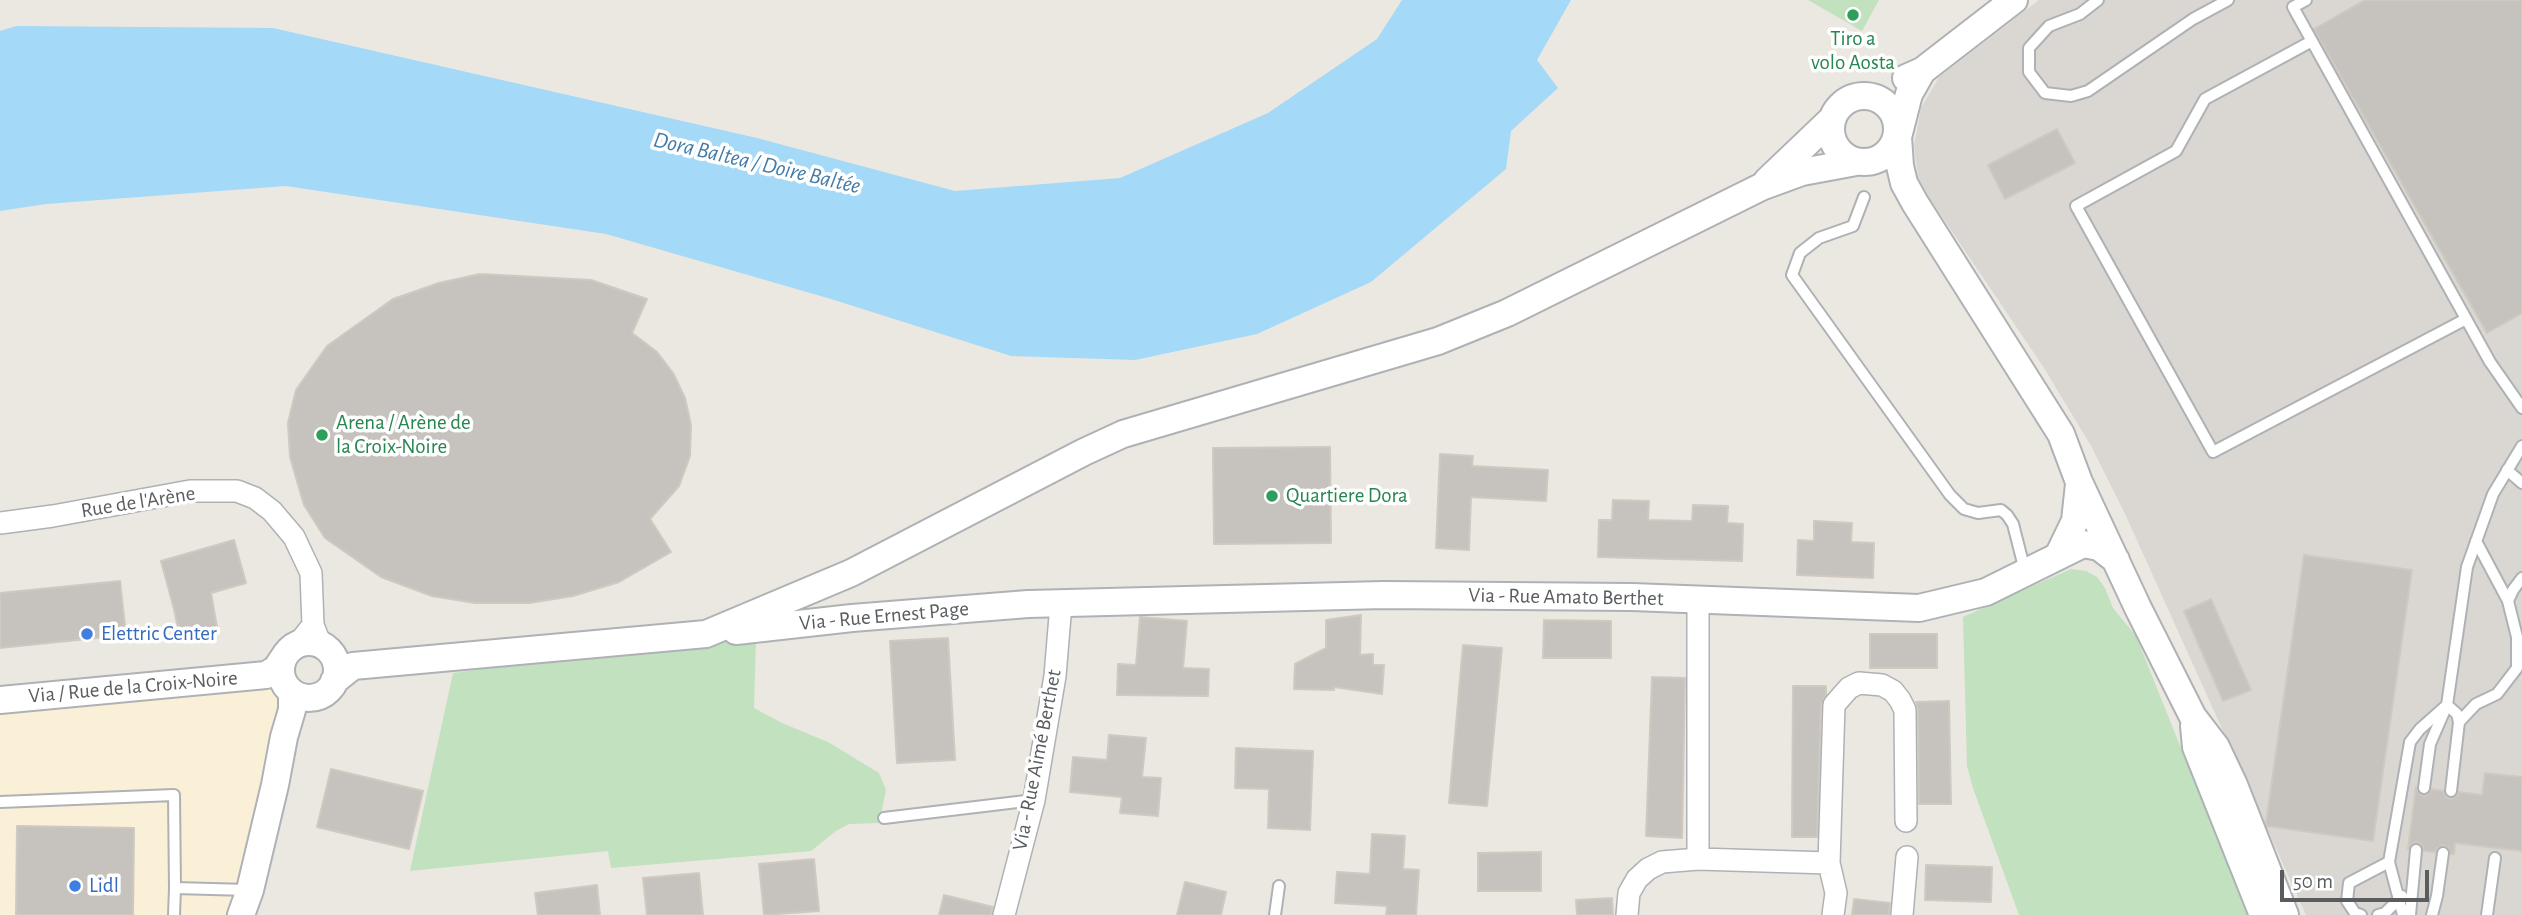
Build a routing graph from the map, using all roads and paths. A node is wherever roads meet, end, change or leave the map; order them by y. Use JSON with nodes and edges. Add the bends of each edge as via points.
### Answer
{"nodes":[{"id":1,"x":2014,"y":0,"type":"edge"},
{"id":2,"x":2098,"y":0,"type":"edge"},
{"id":3,"x":2228,"y":0,"type":"edge"},
{"id":4,"x":2306,"y":0,"type":"edge"},
{"id":5,"x":2312,"y":41,"type":"junction"},
{"id":6,"x":1922,"y":71,"type":"junction"},
{"id":7,"x":1876,"y":98,"type":"junction"},
{"id":8,"x":1832,"y":119,"type":"junction"},
{"id":9,"x":1898,"y":137,"type":"junction"},
{"id":10,"x":1862,"y":162,"type":"junction"},
{"id":11,"x":1761,"y":187,"type":"junction"},
{"id":12,"x":1864,"y":197,"type":"dead end"},
{"id":13,"x":1915,"y":203,"type":"junction"},
{"id":14,"x":2466,"y":319,"type":"junction"},
{"id":15,"x":2522,"y":408,"type":"edge"},
{"id":16,"x":2522,"y":446,"type":"edge"},
{"id":17,"x":2507,"y":470,"type":"junction"},
{"id":18,"x":2079,"y":482,"type":"junction"},
{"id":19,"x":2522,"y":483,"type":"edge"},
{"id":20,"x":0,"y":523,"type":"edge"},
{"id":21,"x":2476,"y":541,"type":"junction"},
{"id":22,"x":2059,"y":554,"type":"junction"},
{"id":23,"x":2116,"y":560,"type":"junction"},
{"id":24,"x":2025,"y":571,"type":"junction"},
{"id":25,"x":2522,"y":579,"type":"edge"},
{"id":26,"x":1698,"y":599,"type":"junction"},
{"id":27,"x":2508,"y":601,"type":"junction"},
{"id":28,"x":1061,"y":604,"type":"junction"},
{"id":29,"x":2138,"y":608,"type":"junction"},
{"id":30,"x":706,"y":634,"type":"junction"},
{"id":31,"x":292,"y":673,"type":"junction"},
{"id":32,"x":343,"y":673,"type":"junction"},
{"id":33,"x":0,"y":700,"type":"edge"},
{"id":34,"x":2447,"y":705,"type":"junction"},
{"id":35,"x":2193,"y":718,"type":"junction"},
{"id":36,"x":2459,"y":722,"type":"junction"},
{"id":37,"x":2424,"y":788,"type":"dead end"},
{"id":38,"x":2451,"y":792,"type":"dead end"},
{"id":39,"x":1034,"y":800,"type":"junction"},
{"id":40,"x":0,"y":802,"type":"edge"},
{"id":41,"x":884,"y":818,"type":"dead end"},
{"id":42,"x":1906,"y":821,"type":"dead end"},
{"id":43,"x":2416,"y":850,"type":"dead end"},
{"id":44,"x":2443,"y":853,"type":"dead end"},
{"id":45,"x":1907,"y":857,"type":"dead end"},
{"id":46,"x":2495,"y":858,"type":"dead end"},
{"id":47,"x":1699,"y":859,"type":"junction"},
{"id":48,"x":2389,"y":862,"type":"junction"},
{"id":49,"x":1829,"y":863,"type":"junction"},
{"id":50,"x":2414,"y":875,"type":"junction"},
{"id":51,"x":1279,"y":886,"type":"dead end"},
{"id":52,"x":175,"y":888,"type":"junction"},
{"id":53,"x":250,"y":890,"type":"junction"},
{"id":54,"x":2400,"y":901,"type":"junction"},
{"id":55,"x":174,"y":915,"type":"edge"},
{"id":56,"x":241,"y":915,"type":"edge"},
{"id":57,"x":1004,"y":915,"type":"edge"},
{"id":58,"x":1275,"y":915,"type":"edge"},
{"id":59,"x":1627,"y":915,"type":"edge"},
{"id":60,"x":1833,"y":915,"type":"edge"},
{"id":61,"x":1902,"y":915,"type":"edge"},
{"id":62,"x":2263,"y":915,"type":"edge"},
{"id":63,"x":2285,"y":915,"type":"edge"},
{"id":64,"x":2361,"y":915,"type":"edge"},
{"id":65,"x":2378,"y":915,"type":"edge"},
{"id":66,"x":2403,"y":915,"type":"edge"},
{"id":67,"x":2410,"y":915,"type":"edge"},
{"id":68,"x":2432,"y":915,"type":"edge"},
{"id":69,"x":2487,"y":915,"type":"edge"}],
"edges":[{"from":1,"to":6,"type":"street"},
{"from":2,"to":3,"type":"lane","via":[[2080,14],[2049,26],[2029,48],[2029,72],[2045,93],[2071,96],[2088,91]]},
{"from":4,"to":5,"type":"lane","via":[[2293,7]]},
{"from":5,"to":14,"type":"lane"},
{"from":5,"to":14,"type":"lane","via":[[2205,99],[2176,151],[2076,206],[2213,452]]},
{"from":6,"to":7,"type":"street"},
{"from":6,"to":9,"type":"street","via":[[1909,94]]},
{"from":7,"to":8,"type":"street","via":[[1845,101]]},
{"from":7,"to":9,"type":"street","via":[[1893,111]]},
{"from":8,"to":10,"type":"street","via":[[1830,130],[1838,150]]},
{"from":8,"to":11,"type":"street"},
{"from":9,"to":10,"type":"street","via":[[1887,153]]},
{"from":9,"to":13,"type":"street","via":[[1900,166]]},
{"from":10,"to":11,"type":"street","via":[[1802,172]]},
{"from":10,"to":13,"type":"street"},
{"from":11,"to":30,"type":"street","via":[[1507,313],[1438,341],[1122,435],[851,573]]},
{"from":12,"to":24,"type":"lane","via":[[1853,226],[1818,238],[1800,253],[1792,275],[1950,495],[1964,509],[1978,513],[2001,510],[2007,515]]},
{"from":13,"to":18,"type":"street","via":[[2061,434]]},
{"from":14,"to":15,"type":"lane"},
{"from":16,"to":17,"type":"lane"},
{"from":17,"to":19,"type":"lane"},
{"from":17,"to":21,"type":"lane"},
{"from":18,"to":22,"type":"street","via":[[2076,521]]},
{"from":18,"to":23,"type":"street"},
{"from":20,"to":31,"type":"street","name":"Rue de l'Arène","via":[[190,491],[237,492],[255,498],[294,537],[311,573]]},
{"from":21,"to":27,"type":"lane"},
{"from":21,"to":34,"type":"lane","via":[[2467,567]]},
{"from":22,"to":23,"type":"street","name":"Via - Rue Amato Berthet","via":[[2083,544],[2099,547]]},
{"from":22,"to":24,"type":"street","name":"Via - Rue Amato Berthet"},
{"from":22,"to":29,"type":"street","via":[[2104,569],[2122,601]]},
{"from":23,"to":29,"type":"street"},
{"from":24,"to":26,"type":"street","name":"Via - Rue Amato Berthet","via":[[1986,592],[1919,608]]},
{"from":25,"to":27,"type":"lane"},
{"from":26,"to":28,"type":"street","name":"Via - Rue Amato Berthet","via":[[1384,595]]},
{"from":26,"to":47,"type":"street"},
{"from":27,"to":36,"type":"lane","via":[[2517,637],[2517,668],[2497,694],[2476,704]]},
{"from":28,"to":30,"type":"street","name":"Via - Rue Ernest Page","via":[[852,618]]},
{"from":28,"to":39,"type":"street","name":"Via - Rue Aimé Berthet","via":[[1055,676]]},
{"from":29,"to":35,"type":"street"},
{"from":30,"to":32,"type":"street","name":"Via - Rue Ernest Page"},
{"from":31,"to":32,"type":"street","via":[[327,691]]},
{"from":31,"to":32,"type":"street","name":"Via / Rue de la Croix-Noire","via":[[315,643],[328,650]]},
{"from":31,"to":33,"type":"street","name":"Via / Rue de la Croix-Noire"},
{"from":31,"to":53,"type":"street"},
{"from":34,"to":36,"type":"lane"},
{"from":34,"to":37,"type":"lane","via":[[2430,744]]},
{"from":34,"to":48,"type":"lane","via":[[2410,742]]},
{"from":35,"to":62,"type":"street","via":[[2196,747]]},
{"from":35,"to":63,"type":"street","via":[[2216,747],[2234,785]]},
{"from":36,"to":38,"type":"lane"},
{"from":39,"to":41,"type":"lane"},
{"from":39,"to":57,"type":"street","name":"Via - Rue Aimé Berthet"},
{"from":40,"to":52,"type":"lane","via":[[174,794]]},
{"from":42,"to":49,"type":"street","via":[[1905,710],[1893,691],[1859,683],[1834,705]]},
{"from":43,"to":50,"type":"lane"},
{"from":44,"to":68,"type":"lane"},
{"from":45,"to":61,"type":"street"},
{"from":46,"to":69,"type":"lane"},
{"from":47,"to":49,"type":"street"},
{"from":47,"to":59,"type":"street","via":[[1662,862],[1648,869],[1629,893]]},
{"from":48,"to":54,"type":"lane"},
{"from":48,"to":64,"type":"lane","via":[[2349,883],[2347,901]]},
{"from":49,"to":60,"type":"street","via":[[1836,893]]},
{"from":50,"to":54,"type":"lane"},
{"from":50,"to":67,"type":"lane"},
{"from":51,"to":58,"type":"lane"},
{"from":52,"to":53,"type":"lane"},
{"from":52,"to":55,"type":"lane"},
{"from":53,"to":56,"type":"street"},
{"from":54,"to":65,"type":"lane"},
{"from":54,"to":66,"type":"lane"}]}
